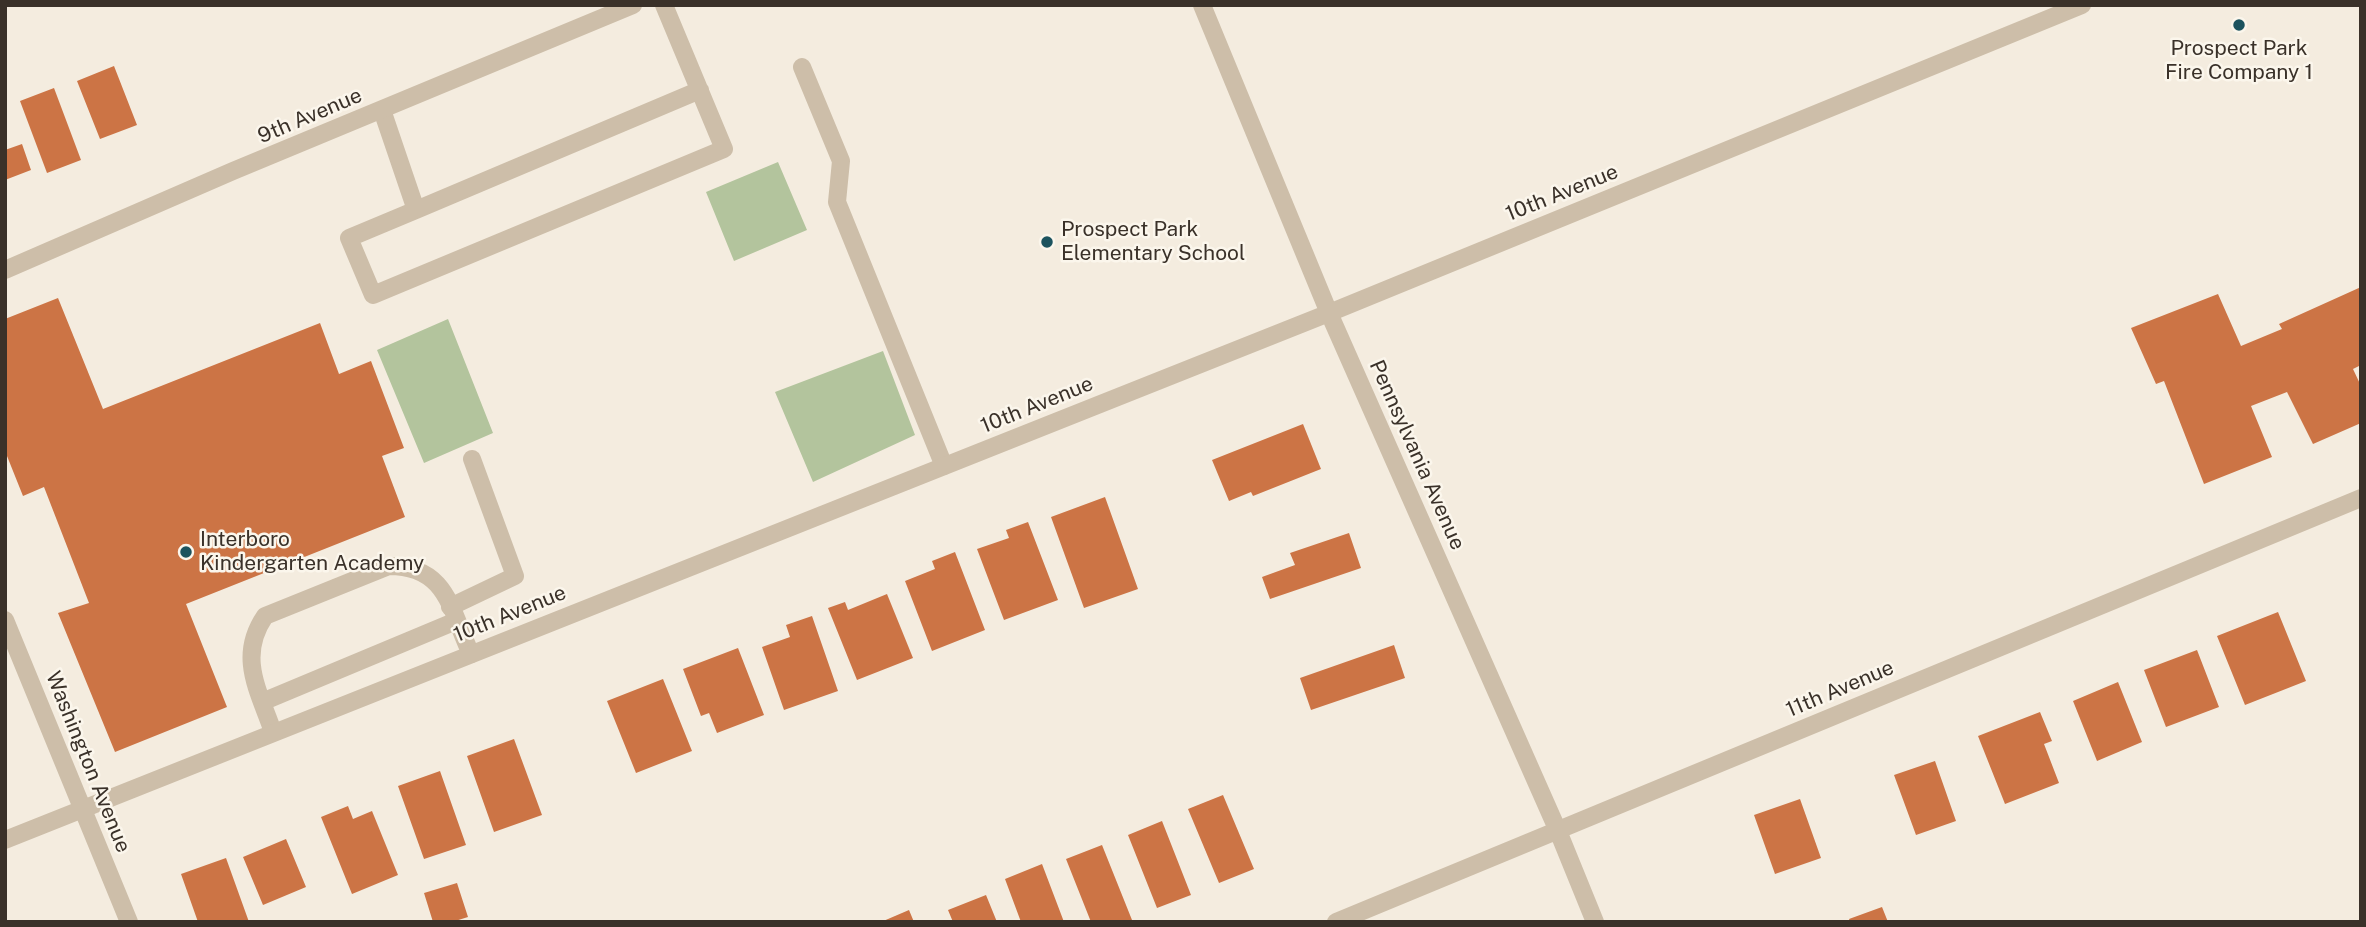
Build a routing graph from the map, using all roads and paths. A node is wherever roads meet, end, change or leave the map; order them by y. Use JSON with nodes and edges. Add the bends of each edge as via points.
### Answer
{"nodes":[{"id":1,"x":633,"y":5,"type":"edge"},
{"id":2,"x":664,"y":5,"type":"edge"},
{"id":3,"x":1202,"y":5,"type":"edge"},
{"id":4,"x":2082,"y":5,"type":"edge"},
{"id":5,"x":802,"y":67,"type":"dead end"},
{"id":6,"x":700,"y":90,"type":"junction"},
{"id":7,"x":382,"y":110,"type":"junction"},
{"id":8,"x":416,"y":210,"type":"junction"},
{"id":9,"x":5,"y":270,"type":"edge"},
{"id":10,"x":1329,"y":313,"type":"junction"},
{"id":11,"x":472,"y":459,"type":"dead end"},
{"id":12,"x":944,"y":466,"type":"junction"},
{"id":13,"x":2361,"y":498,"type":"edge"},
{"id":14,"x":453,"y":614,"type":"junction"},
{"id":15,"x":5,"y":620,"type":"edge"},
{"id":16,"x":471,"y":654,"type":"junction"},
{"id":17,"x":262,"y":702,"type":"junction"},
{"id":18,"x":273,"y":732,"type":"junction"},
{"id":19,"x":83,"y":808,"type":"junction"},
{"id":20,"x":1558,"y":831,"type":"junction"},
{"id":21,"x":5,"y":840,"type":"edge"},
{"id":22,"x":129,"y":922,"type":"edge"},
{"id":23,"x":1336,"y":922,"type":"edge"},
{"id":24,"x":1595,"y":922,"type":"edge"}],
"edges":[{"from":1,"to":7,"type":"street","name":"9th Avenue"},
{"from":2,"to":6,"type":"street"},
{"from":3,"to":10,"type":"street","name":"Pennsylvania Avenue"},
{"from":4,"to":10,"type":"street","name":"10th Avenue"},
{"from":5,"to":12,"type":"street","via":[[841,161],[838,202]]},
{"from":6,"to":8,"type":"street"},
{"from":6,"to":8,"type":"street","via":[[724,149],[373,295],[349,238]]},
{"from":7,"to":8,"type":"street"},
{"from":7,"to":9,"type":"street","name":"9th Avenue"},
{"from":10,"to":12,"type":"street","name":"10th Avenue"},
{"from":10,"to":20,"type":"street","name":"Pennsylvania Avenue"},
{"from":11,"to":14,"type":"street","via":[[515,576]]},
{"from":12,"to":16,"type":"street","name":"10th Avenue"},
{"from":13,"to":20,"type":"street","name":"11th Avenue"},
{"from":14,"to":16,"type":"street"},
{"from":14,"to":17,"type":"street"},
{"from":14,"to":17,"type":"street","via":[[440,586],[428,574],[408,566],[389,566],[265,617],[255,631],[251,649],[251,672]]},
{"from":15,"to":19,"type":"street","name":"Washington Avenue"},
{"from":16,"to":18,"type":"street","name":"10th Avenue"},
{"from":17,"to":18,"type":"street"},
{"from":18,"to":19,"type":"street","name":"10th Avenue"},
{"from":19,"to":21,"type":"street","name":"10th Avenue"},
{"from":19,"to":22,"type":"street","name":"Washington Avenue"},
{"from":20,"to":23,"type":"street","name":"11th Avenue"},
{"from":20,"to":24,"type":"street","name":"Pennsylvania Avenue"}]}
